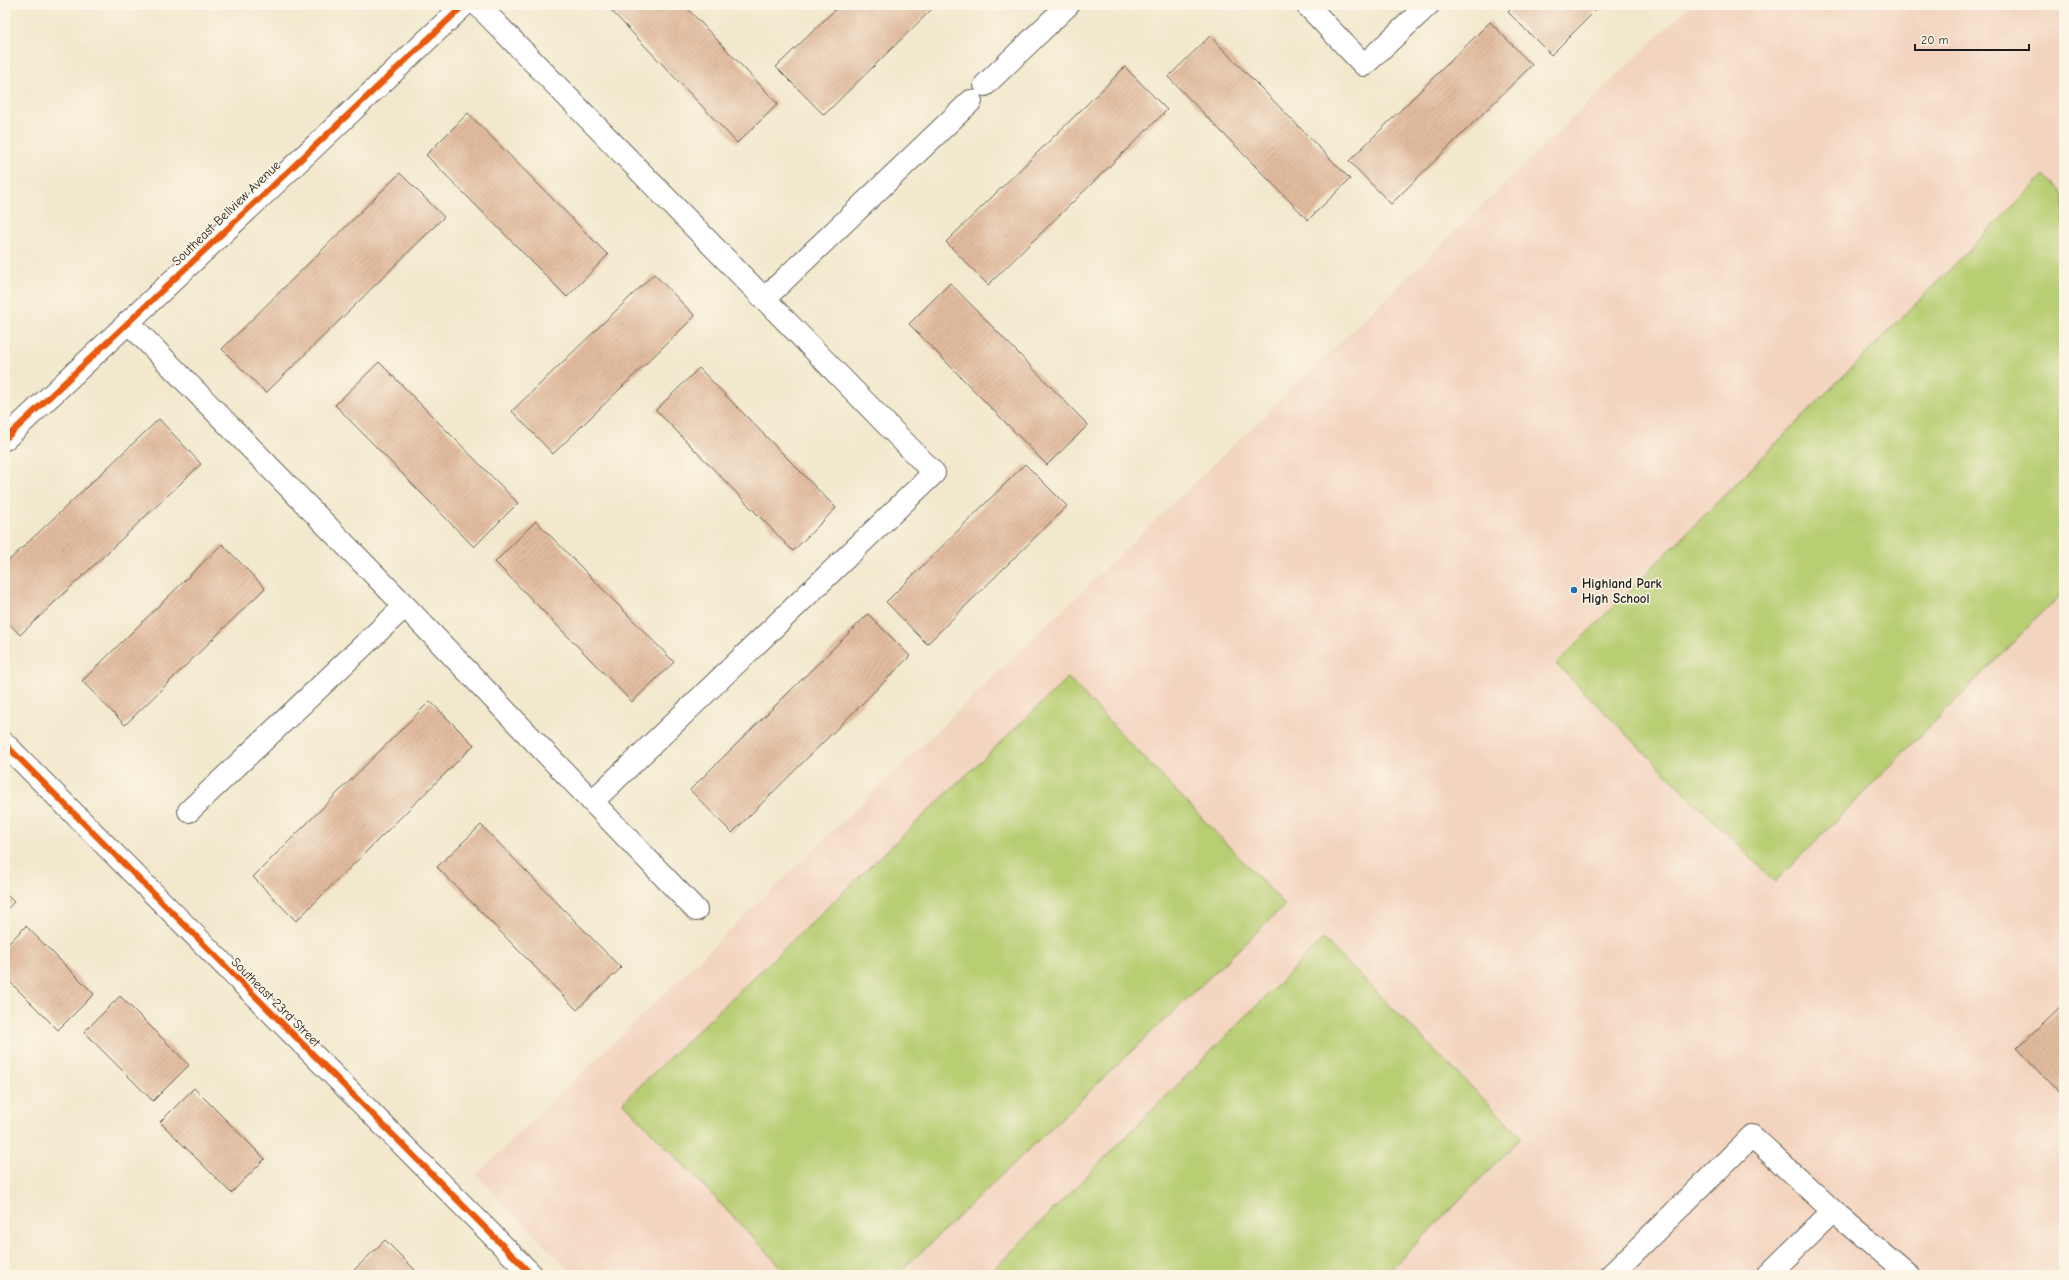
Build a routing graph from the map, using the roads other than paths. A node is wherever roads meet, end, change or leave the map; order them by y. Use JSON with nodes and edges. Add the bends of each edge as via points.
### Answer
{"nodes":[{"id":1,"x":464,"y":5,"type":"edge"},
{"id":2,"x":478,"y":5,"type":"edge"},
{"id":3,"x":1068,"y":5,"type":"edge"},
{"id":4,"x":1307,"y":5,"type":"edge"},
{"id":5,"x":1428,"y":5,"type":"edge"},
{"id":6,"x":764,"y":299,"type":"junction"},
{"id":7,"x":128,"y":322,"type":"junction"},
{"id":8,"x":5,"y":439,"type":"edge"},
{"id":9,"x":405,"y":606,"type":"junction"},
{"id":10,"x":5,"y":744,"type":"edge"},
{"id":11,"x":593,"y":801,"type":"junction"},
{"id":12,"x":189,"y":811,"type":"dead end"},
{"id":13,"x":696,"y":910,"type":"dead end"},
{"id":14,"x":1833,"y":1210,"type":"junction"},
{"id":15,"x":532,"y":1275,"type":"edge"},
{"id":16,"x":1611,"y":1275,"type":"edge"},
{"id":17,"x":1768,"y":1275,"type":"edge"},
{"id":18,"x":1908,"y":1275,"type":"edge"}],
"edges":[{"from":1,"to":7,"type":"street","name":"Southeast Bellview Avenue"},
{"from":2,"to":6,"type":"street"},
{"from":3,"to":6,"type":"street"},
{"from":4,"to":5,"type":"street","via":[[1364,65]]},
{"from":6,"to":11,"type":"street","via":[[934,473]]},
{"from":7,"to":8,"type":"street","name":"Southeast Bellview Avenue"},
{"from":7,"to":9,"type":"street"},
{"from":9,"to":11,"type":"street"},
{"from":9,"to":12,"type":"street"},
{"from":10,"to":15,"type":"street","name":"Southeast 23rd Street"},
{"from":11,"to":13,"type":"street"},
{"from":14,"to":16,"type":"street","via":[[1752,1136]]},
{"from":14,"to":17,"type":"street"},
{"from":14,"to":18,"type":"street"}]}
